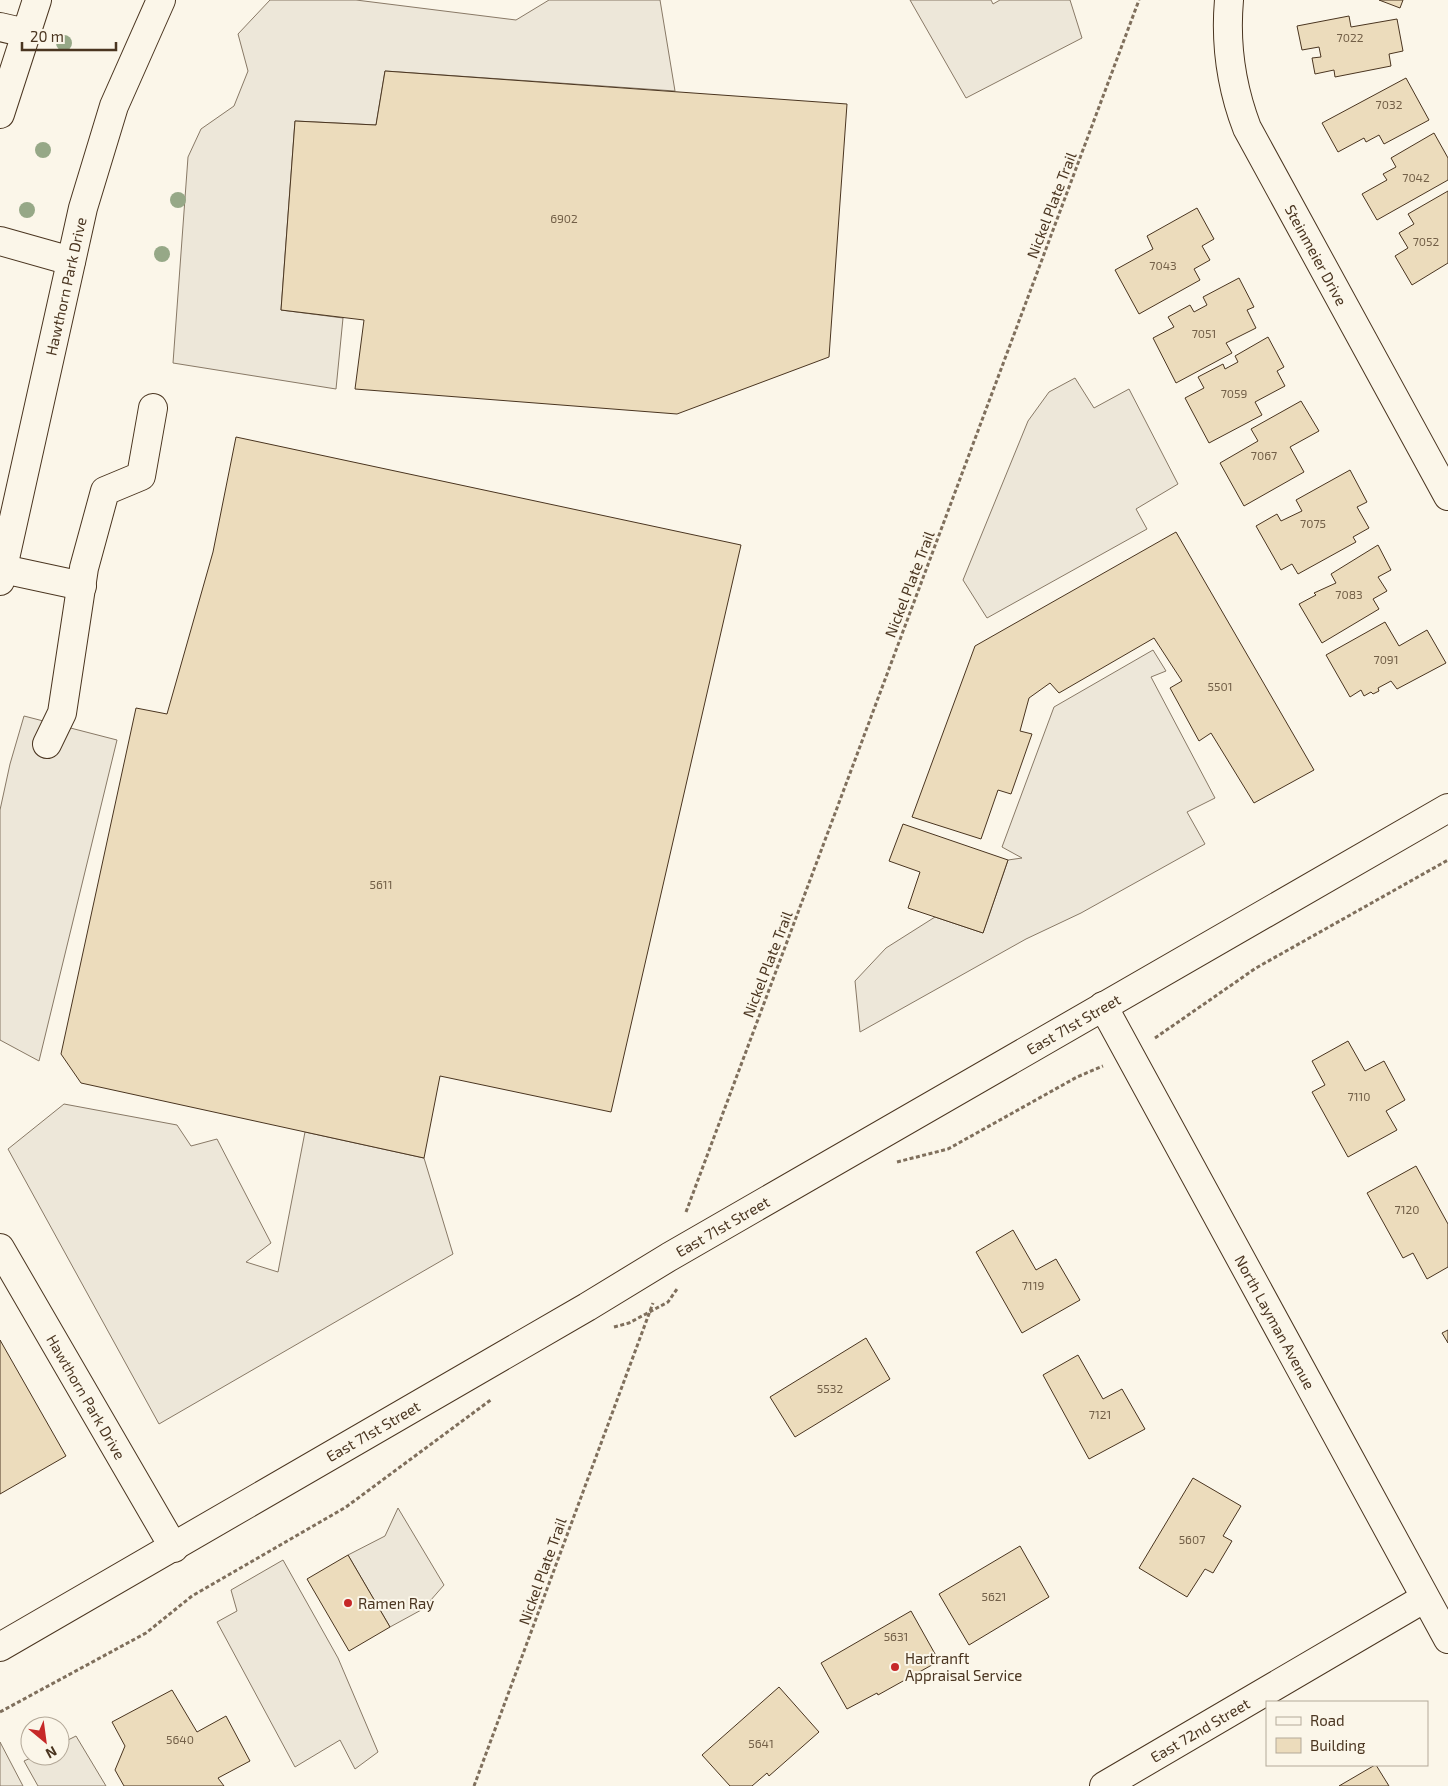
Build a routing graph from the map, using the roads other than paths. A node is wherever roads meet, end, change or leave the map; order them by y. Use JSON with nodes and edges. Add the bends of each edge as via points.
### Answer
{"nodes":[{"id":1,"x":37,"y":0,"type":"edge"},
{"id":2,"x":161,"y":0,"type":"edge"},
{"id":3,"x":1229,"y":0,"type":"edge"},
{"id":4,"x":0,"y":27,"type":"edge"},
{"id":5,"x":26,"y":33,"type":"junction"},
{"id":6,"x":0,"y":114,"type":"edge"},
{"id":7,"x":0,"y":241,"type":"edge"},
{"id":8,"x":71,"y":261,"type":"junction"},
{"id":9,"x":153,"y":408,"type":"dead end"},
{"id":10,"x":1441,"y":466,"type":"edge"},
{"id":11,"x":1448,"y":496,"type":"edge"},
{"id":12,"x":1,"y":575,"type":"edge"},
{"id":13,"x":82,"y":586,"type":"junction"},
{"id":14,"x":47,"y":744,"type":"dead end"},
{"id":15,"x":1448,"y":808,"type":"edge"},
{"id":16,"x":1102,"y":1006,"type":"junction"},
{"id":17,"x":0,"y":1248,"type":"edge"},
{"id":18,"x":174,"y":1548,"type":"junction"},
{"id":19,"x":1424,"y":1598,"type":"junction"},
{"id":20,"x":1448,"y":1639,"type":"edge"},
{"id":21,"x":0,"y":1647,"type":"edge"},
{"id":22,"x":1104,"y":1786,"type":"edge"}],
"edges":[{"from":1,"to":5,"type":"street"},
{"from":2,"to":8,"type":"street","name":"Hawthorn Park Drive","via":[[114,106],[83,208]]},
{"from":3,"to":10,"type":"street","name":"Steinmeier Drive","via":[[1230,70],[1247,128]]},
{"from":4,"to":5,"type":"street"},
{"from":5,"to":6,"type":"street"},
{"from":7,"to":8,"type":"street"},
{"from":8,"to":12,"type":"street","name":"Hawthorn Park Drive"},
{"from":9,"to":13,"type":"street","via":[[140,476],[105,491]]},
{"from":10,"to":11,"type":"street","name":"Steinmeier Drive"},
{"from":12,"to":13,"type":"street"},
{"from":13,"to":14,"type":"street","via":[[62,713]]},
{"from":15,"to":16,"type":"street","name":"East 71st Street"},
{"from":16,"to":18,"type":"street","name":"East 71st Street"},
{"from":16,"to":19,"type":"street","name":"North Layman Avenue"},
{"from":17,"to":18,"type":"street","name":"Hawthorn Park Drive"},
{"from":18,"to":21,"type":"street","name":"East 71st Street"},
{"from":19,"to":20,"type":"street","name":"North Layman Avenue"},
{"from":19,"to":22,"type":"street","name":"East 72nd Street"}]}
